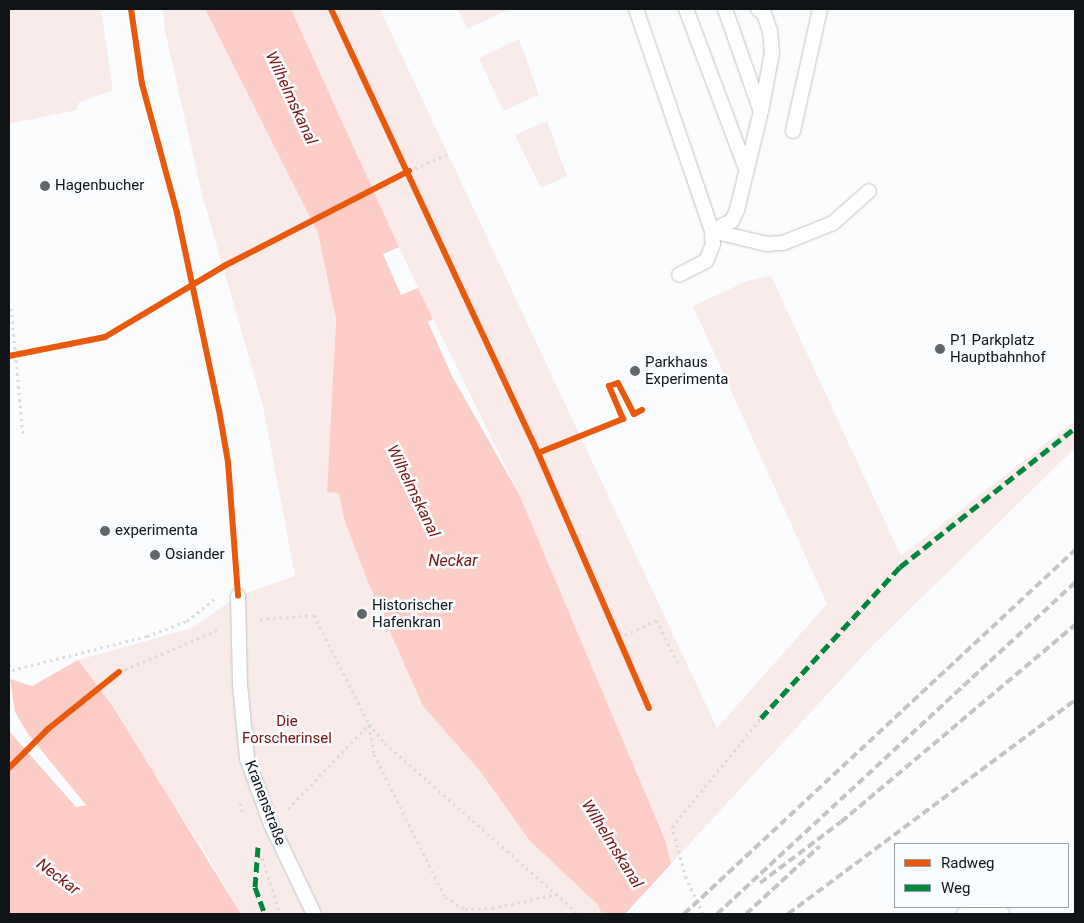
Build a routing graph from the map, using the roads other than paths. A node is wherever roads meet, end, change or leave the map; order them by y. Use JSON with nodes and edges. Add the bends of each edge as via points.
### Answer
{"nodes":[{"id":1,"x":636,"y":9,"type":"edge"},
{"id":2,"x":686,"y":9,"type":"edge"},
{"id":3,"x":725,"y":9,"type":"edge"},
{"id":4,"x":758,"y":9,"type":"edge"},
{"id":5,"x":820,"y":9,"type":"edge"},
{"id":6,"x":761,"y":111,"type":"junction"},
{"id":7,"x":793,"y":131,"type":"dead end"},
{"id":8,"x":747,"y":171,"type":"junction"},
{"id":9,"x":869,"y":190,"type":"dead end"},
{"id":10,"x":712,"y":231,"type":"junction"},
{"id":11,"x":679,"y":275,"type":"dead end"},
{"id":12,"x":238,"y":596,"type":"dead end"},
{"id":13,"x":979,"y":908,"type":"edge"},
{"id":14,"x":990,"y":908,"type":"edge"},
{"id":15,"x":314,"y":914,"type":"edge"},
{"id":16,"x":964,"y":914,"type":"edge"},
{"id":17,"x":1002,"y":914,"type":"edge"}],
"edges":[{"from":1,"to":10,"type":"lane"},
{"from":2,"to":8,"type":"lane"},
{"from":3,"to":6,"type":"lane"},
{"from":4,"to":6,"type":"lane","via":[[764,14],[770,31],[772,54]]},
{"from":5,"to":7,"type":"lane"},
{"from":6,"to":8,"type":"lane"},
{"from":8,"to":10,"type":"lane","via":[[732,221]]},
{"from":9,"to":10,"type":"lane","via":[[833,223],[783,243],[767,244]]},
{"from":10,"to":11,"type":"lane","via":[[713,244],[706,261]]},
{"from":12,"to":15,"type":"lane","name":"Kranenstraße","via":[[240,684],[247,758],[272,826]]},
{"from":13,"to":16,"type":"lane"},
{"from":14,"to":17,"type":"lane"}]}
